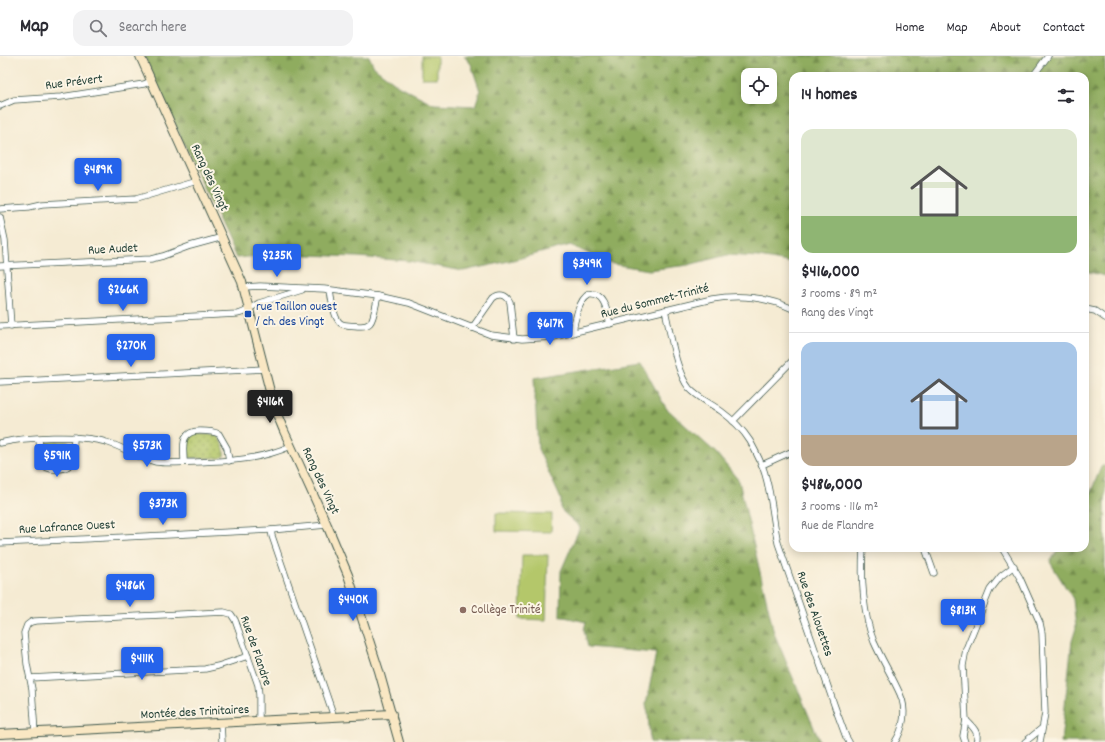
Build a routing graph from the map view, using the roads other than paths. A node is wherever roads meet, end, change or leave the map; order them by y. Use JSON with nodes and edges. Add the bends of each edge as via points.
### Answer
{"nodes":[{"id":1,"x":140,"y":56,"type":"edge"},
{"id":2,"x":1048,"y":56,"type":"edge"},
{"id":3,"x":1036,"y":72,"type":"edge"},
{"id":4,"x":151,"y":82,"type":"junction"},
{"id":5,"x":0,"y":106,"type":"edge"},
{"id":6,"x":197,"y":181,"type":"junction"},
{"id":7,"x":0,"y":209,"type":"edge"},
{"id":8,"x":0,"y":217,"type":"edge"},
{"id":9,"x":223,"y":237,"type":"junction"},
{"id":10,"x":0,"y":266,"type":"edge"},
{"id":11,"x":7,"y":266,"type":"junction"},
{"id":12,"x":244,"y":287,"type":"junction"},
{"id":13,"x":312,"y":288,"type":"junction"},
{"id":14,"x":330,"y":290,"type":"junction"},
{"id":15,"x":378,"y":296,"type":"junction"},
{"id":16,"x":789,"y":308,"type":"edge"},
{"id":17,"x":250,"y":310,"type":"junction"},
{"id":18,"x":665,"y":310,"type":"junction"},
{"id":19,"x":1089,"y":310,"type":"edge"},
{"id":20,"x":1105,"y":318,"type":"edge"},
{"id":21,"x":610,"y":324,"type":"junction"},
{"id":22,"x":0,"y":326,"type":"edge"},
{"id":23,"x":10,"y":326,"type":"junction"},
{"id":24,"x":472,"y":328,"type":"junction"},
{"id":25,"x":573,"y":333,"type":"junction"},
{"id":26,"x":514,"y":339,"type":"junction"},
{"id":27,"x":789,"y":364,"type":"edge"},
{"id":28,"x":264,"y":369,"type":"junction"},
{"id":29,"x":0,"y":382,"type":"edge"},
{"id":30,"x":733,"y":421,"type":"junction"},
{"id":31,"x":39,"y":438,"type":"junction"},
{"id":32,"x":74,"y":438,"type":"junction"},
{"id":33,"x":0,"y":443,"type":"edge"},
{"id":34,"x":291,"y":446,"type":"junction"},
{"id":35,"x":789,"y":453,"type":"edge"},
{"id":36,"x":229,"y":461,"type":"junction"},
{"id":37,"x":184,"y":462,"type":"junction"},
{"id":38,"x":762,"y":465,"type":"junction"},
{"id":39,"x":327,"y":525,"type":"junction"},
{"id":40,"x":271,"y":530,"type":"junction"},
{"id":41,"x":0,"y":543,"type":"edge"},
{"id":42,"x":864,"y":552,"type":"edge"},
{"id":43,"x":926,"y":552,"type":"edge"},
{"id":44,"x":1005,"y":552,"type":"edge"},
{"id":45,"x":1014,"y":566,"type":"junction"},
{"id":46,"x":934,"y":573,"type":"dead end"},
{"id":47,"x":248,"y":656,"type":"junction"},
{"id":48,"x":30,"y":678,"type":"junction"},
{"id":49,"x":392,"y":714,"type":"junction"},
{"id":50,"x":333,"y":718,"type":"junction"},
{"id":51,"x":966,"y":720,"type":"junction"},
{"id":52,"x":259,"y":721,"type":"junction"},
{"id":53,"x":221,"y":723,"type":"junction"},
{"id":54,"x":1041,"y":729,"type":"junction"},
{"id":55,"x":35,"y":733,"type":"junction"},
{"id":56,"x":0,"y":734,"type":"edge"},
{"id":57,"x":222,"y":742,"type":"edge"},
{"id":58,"x":399,"y":742,"type":"edge"},
{"id":59,"x":849,"y":742,"type":"edge"},
{"id":60,"x":895,"y":742,"type":"edge"},
{"id":61,"x":965,"y":742,"type":"edge"},
{"id":62,"x":976,"y":742,"type":"edge"},
{"id":63,"x":1025,"y":742,"type":"edge"},
{"id":64,"x":1040,"y":742,"type":"edge"}],
"edges":[{"from":1,"to":4,"type":"street","name":"Rang des Vingt"},
{"from":2,"to":3,"type":"street"},
{"from":4,"to":5,"type":"street","name":"Rue Prévert","via":[[61,97],[14,100]]},
{"from":4,"to":6,"type":"street","name":"Rang des Vingt"},
{"from":6,"to":7,"type":"street","via":[[136,199]]},
{"from":6,"to":9,"type":"street","name":"Rang des Vingt"},
{"from":8,"to":11,"type":"street"},
{"from":9,"to":11,"type":"street","name":"Rue Audet","via":[[152,259]]},
{"from":9,"to":12,"type":"street","name":"Rang des Vingt"},
{"from":10,"to":11,"type":"street","name":"Rue Audet"},
{"from":11,"to":23,"type":"street"},
{"from":12,"to":13,"type":"street","name":"Rue du Sommet-Trinité"},
{"from":12,"to":17,"type":"street","name":"Rang des Vingt"},
{"from":13,"to":14,"type":"street","name":"Rue du Sommet-Trinité"},
{"from":13,"to":17,"type":"street","name":"Rue du Sommet-Trinité","via":[[259,303]]},
{"from":14,"to":15,"type":"street","name":"Rue du Sommet-Trinité"},
{"from":14,"to":15,"type":"street","via":[[337,319],[344,325],[369,324]]},
{"from":15,"to":24,"type":"street","name":"Rue du Sommet-Trinité","via":[[419,307]]},
{"from":16,"to":18,"type":"street","name":"Rue du Sommet-Trinité","via":[[765,299],[743,296],[719,298]]},
{"from":17,"to":23,"type":"street","name":"Rue du Sommet-Trinité","via":[[242,314],[225,316]]},
{"from":17,"to":28,"type":"street","name":"Rang des Vingt"},
{"from":18,"to":21,"type":"street","name":"Rue du Sommet-Trinité"},
{"from":18,"to":30,"type":"street","name":"Rue des Alouettes","via":[[685,383]]},
{"from":19,"to":20,"type":"street"},
{"from":21,"to":25,"type":"street","name":"Rue du Sommet-Trinité"},
{"from":21,"to":25,"type":"street","via":[[602,299],[597,294],[589,294],[582,300]]},
{"from":22,"to":23,"type":"street","name":"Rue du Sommet-Trinité"},
{"from":24,"to":26,"type":"street","name":"Rue du Sommet-Trinité"},
{"from":24,"to":26,"type":"street","via":[[493,298],[502,295],[510,302]]},
{"from":25,"to":26,"type":"street","name":"Rue du Sommet-Trinité","via":[[543,339]]},
{"from":27,"to":30,"type":"street"},
{"from":28,"to":29,"type":"street"},
{"from":28,"to":34,"type":"street","name":"Rang des Vingt","via":[[274,407]]},
{"from":30,"to":38,"type":"street","name":"Rue des Alouettes","via":[[746,435]]},
{"from":31,"to":32,"type":"street"},
{"from":31,"to":32,"type":"street","via":[[41,463],[48,468],[56,469],[72,463]]},
{"from":31,"to":33,"type":"street"},
{"from":32,"to":37,"type":"street","via":[[99,440],[155,461]]},
{"from":34,"to":36,"type":"street","via":[[263,456]]},
{"from":34,"to":39,"type":"street","name":"Rang des Vingt"},
{"from":35,"to":38,"type":"street"},
{"from":36,"to":37,"type":"street"},
{"from":36,"to":37,"type":"street","via":[[225,444],[219,434],[196,431],[189,433],[184,439]]},
{"from":38,"to":59,"type":"street","name":"Rue des Alouettes","via":[[770,491],[778,543]]},
{"from":39,"to":40,"type":"street","name":"Rue Lafrance Ouest"},
{"from":39,"to":49,"type":"street","name":"Rang des Vingt","via":[[355,593]]},
{"from":40,"to":41,"type":"street","name":"Rue Lafrance Ouest"},
{"from":40,"to":50,"type":"street"},
{"from":42,"to":60,"type":"street","via":[[862,572],[867,618],[874,642],[903,703],[903,723]]},
{"from":43,"to":46,"type":"street"},
{"from":44,"to":45,"type":"street"},
{"from":45,"to":51,"type":"street","via":[[1001,576],[990,590],[966,649],[963,666]]},
{"from":45,"to":54,"type":"street","via":[[1042,633],[1045,713]]},
{"from":47,"to":48,"type":"street","via":[[205,668]]},
{"from":47,"to":48,"type":"street","name":"Rue de Flandre","via":[[235,618],[226,612],[34,621],[28,624],[24,631]]},
{"from":47,"to":52,"type":"street","name":"Rue de Flandre","via":[[258,688]]},
{"from":48,"to":55,"type":"street","name":"Rue de Flandre"},
{"from":49,"to":50,"type":"street","name":"Montée des Trinitaires"},
{"from":49,"to":58,"type":"street","name":"Rang des Vingt"},
{"from":50,"to":52,"type":"street","name":"Montée des Trinitaires"},
{"from":51,"to":61,"type":"street","via":[[963,736]]},
{"from":51,"to":62,"type":"street","via":[[978,734]]},
{"from":52,"to":53,"type":"street","name":"Montée des Trinitaires"},
{"from":53,"to":55,"type":"street","name":"Montée des Trinitaires"},
{"from":53,"to":57,"type":"street"},
{"from":54,"to":63,"type":"street"},
{"from":54,"to":64,"type":"street"},
{"from":55,"to":56,"type":"street","name":"Montée des Trinitaires"}]}
